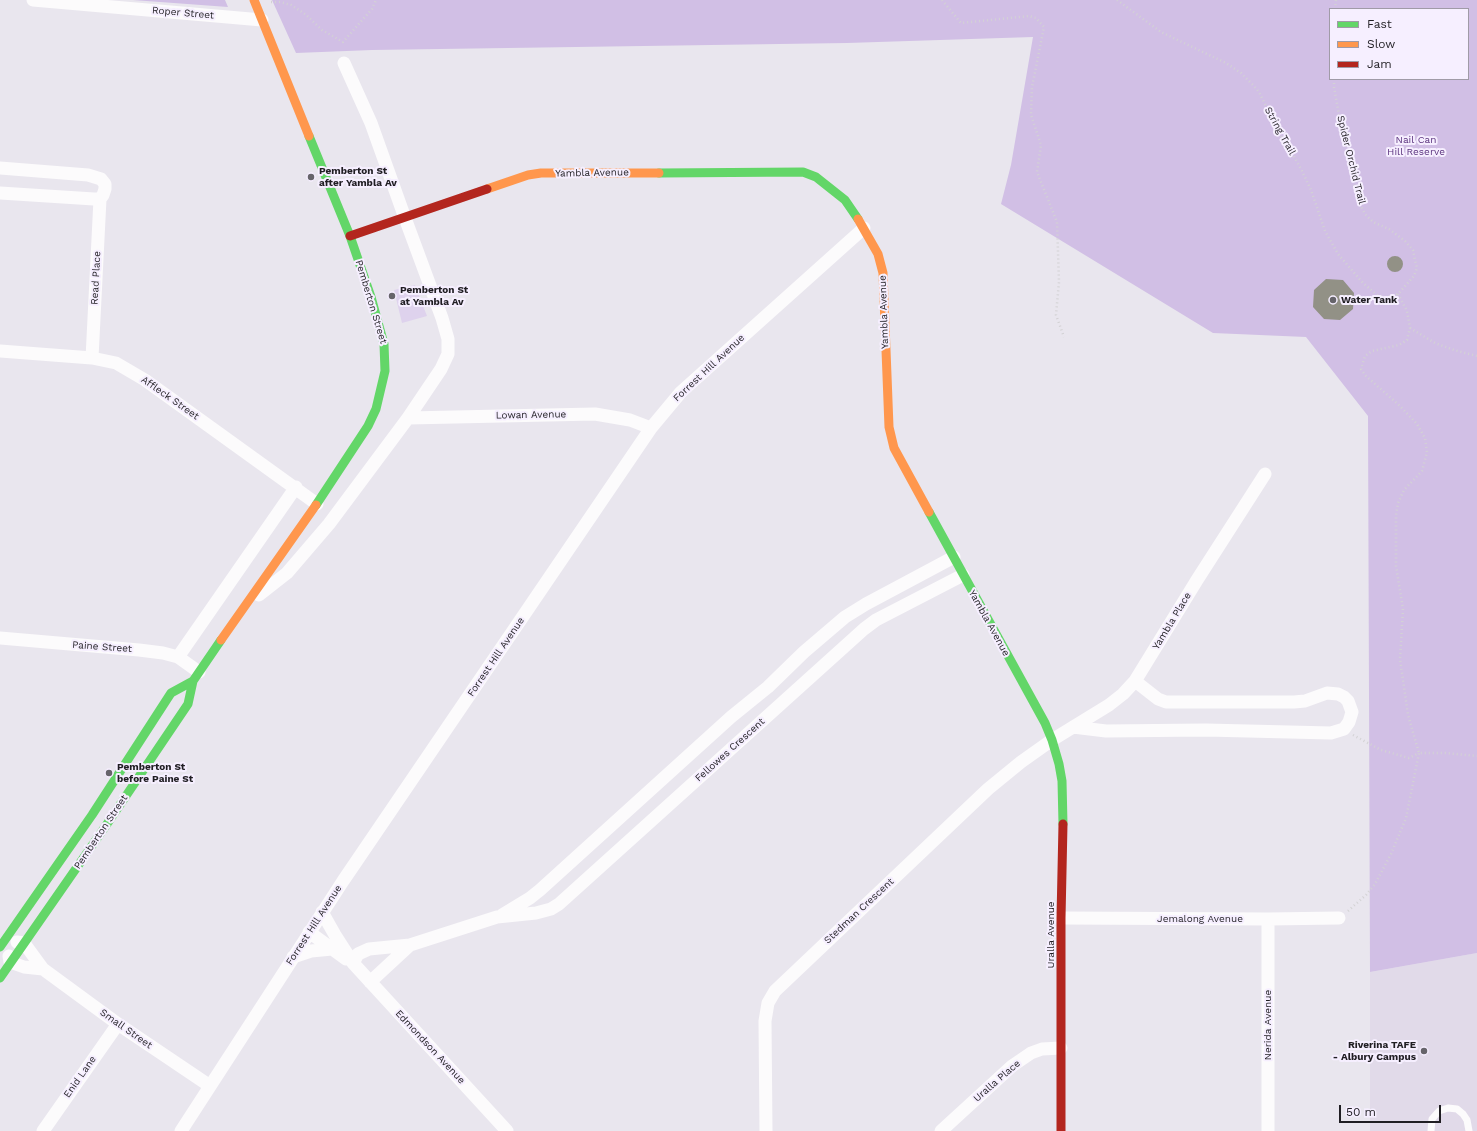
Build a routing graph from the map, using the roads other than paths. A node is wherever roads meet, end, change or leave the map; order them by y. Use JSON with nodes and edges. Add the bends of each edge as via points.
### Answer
{"nodes":[{"id":1,"x":33,"y":0,"type":"edge"},
{"id":2,"x":254,"y":1,"type":"edge"},
{"id":3,"x":262,"y":20,"type":"junction"},
{"id":4,"x":344,"y":63,"type":"dead end"},
{"id":5,"x":0,"y":168,"type":"edge"},
{"id":6,"x":0,"y":193,"type":"edge"},
{"id":7,"x":100,"y":198,"type":"junction"},
{"id":8,"x":405,"y":218,"type":"junction"},
{"id":9,"x":864,"y":228,"type":"junction"},
{"id":10,"x":350,"y":236,"type":"junction"},
{"id":11,"x":0,"y":351,"type":"edge"},
{"id":12,"x":92,"y":358,"type":"junction"},
{"id":13,"x":408,"y":418,"type":"junction"},
{"id":14,"x":651,"y":428,"type":"junction"},
{"id":15,"x":1265,"y":474,"type":"dead end"},
{"id":16,"x":296,"y":487,"type":"junction"},
{"id":17,"x":317,"y":504,"type":"junction"},
{"id":18,"x":954,"y":557,"type":"junction"},
{"id":19,"x":963,"y":576,"type":"junction"},
{"id":20,"x":245,"y":606,"type":"junction"},
{"id":21,"x":0,"y":638,"type":"edge"},
{"id":22,"x":178,"y":657,"type":"junction"},
{"id":23,"x":196,"y":677,"type":"junction"},
{"id":24,"x":1135,"y":681,"type":"junction"},
{"id":25,"x":1073,"y":726,"type":"junction"},
{"id":26,"x":1052,"y":740,"type":"junction"},
{"id":27,"x":92,"y":815,"type":"junction"},
{"id":28,"x":107,"y":824,"type":"junction"},
{"id":29,"x":322,"y":912,"type":"junction"},
{"id":30,"x":497,"y":918,"type":"junction"},
{"id":31,"x":1061,"y":918,"type":"junction"},
{"id":32,"x":1339,"y":918,"type":"road end"},
{"id":33,"x":1268,"y":919,"type":"junction"},
{"id":34,"x":309,"y":932,"type":"junction"},
{"id":35,"x":2,"y":941,"type":"edge"},
{"id":36,"x":24,"y":943,"type":"junction"},
{"id":37,"x":410,"y":945,"type":"junction"},
{"id":38,"x":332,"y":949,"type":"junction"},
{"id":39,"x":293,"y":957,"type":"junction"},
{"id":40,"x":10,"y":962,"type":"junction"},
{"id":41,"x":353,"y":963,"type":"junction"},
{"id":42,"x":43,"y":969,"type":"junction"},
{"id":43,"x":0,"y":978,"type":"edge"},
{"id":44,"x":370,"y":982,"type":"junction"},
{"id":45,"x":118,"y":1024,"type":"junction"},
{"id":46,"x":1061,"y":1048,"type":"junction"},
{"id":47,"x":210,"y":1086,"type":"junction"},
{"id":48,"x":43,"y":1131,"type":"edge"},
{"id":49,"x":181,"y":1131,"type":"edge"},
{"id":50,"x":507,"y":1131,"type":"edge"},
{"id":51,"x":766,"y":1131,"type":"edge"},
{"id":52,"x":941,"y":1131,"type":"edge"},
{"id":53,"x":1061,"y":1131,"type":"edge"},
{"id":54,"x":1268,"y":1131,"type":"edge"},
{"id":55,"x":1430,"y":1131,"type":"edge"},
{"id":56,"x":1469,"y":1131,"type":"edge"}],
"edges":[{"from":1,"to":3,"type":"street","name":"Roper Street"},
{"from":2,"to":3,"type":"street","name":"Pemberton Street"},
{"from":3,"to":10,"type":"street","name":"Pemberton Street"},
{"from":4,"to":8,"type":"street","name":"Pemberton Street","via":[[371,123]]},
{"from":5,"to":7,"type":"street","name":"Read Place","via":[[88,175],[101,179],[105,184]]},
{"from":6,"to":7,"type":"street","via":[[94,200]]},
{"from":7,"to":12,"type":"street","name":"Read Place"},
{"from":8,"to":9,"type":"street","name":"Yambla Avenue","via":[[528,175],[541,173],[792,171],[816,177],[829,186],[845,200]]},
{"from":8,"to":10,"type":"street","name":"Yambla Avenue"},
{"from":8,"to":13,"type":"street","name":"Pemberton Street","via":[[444,323],[449,347],[441,369]]},
{"from":9,"to":14,"type":"street","name":"Forrest Hill Avenue","via":[[681,392]]},
{"from":9,"to":18,"type":"street","name":"Yambla Avenue","via":[[878,254],[883,273],[889,427],[894,448]]},
{"from":10,"to":17,"type":"street","name":"Pemberton Street","via":[[384,344],[385,371],[376,409],[368,426]]},
{"from":11,"to":12,"type":"street","name":"Affleck Street"},
{"from":12,"to":16,"type":"street","name":"Affleck Street","via":[[116,363],[145,380]]},
{"from":13,"to":14,"type":"street","name":"Lowan Avenue","via":[[595,414],[630,420]]},
{"from":13,"to":20,"type":"street","name":"Pemberton Street","via":[[305,553],[287,573]]},
{"from":14,"to":29,"type":"street","name":"Forrest Hill Avenue"},
{"from":15,"to":24,"type":"street","name":"Yambla Place"},
{"from":16,"to":17,"type":"street","name":"Affleck Street"},
{"from":16,"to":22,"type":"street"},
{"from":17,"to":20,"type":"street","name":"Pemberton Street"},
{"from":18,"to":19,"type":"street","name":"Yambla Avenue"},
{"from":18,"to":30,"type":"street","name":"Fellowes Crescent","via":[[845,617],[540,890]]},
{"from":19,"to":26,"type":"street","name":"Yambla Avenue"},
{"from":19,"to":30,"type":"street","name":"Fellowes Crescent","via":[[864,628],[559,904],[536,913]]},
{"from":20,"to":23,"type":"street","name":"Pemberton Street"},
{"from":21,"to":22,"type":"street","name":"Paine Street","via":[[139,650]]},
{"from":22,"to":23,"type":"street","name":"Paine Street"},
{"from":23,"to":27,"type":"street","name":"Pemberton Street","via":[[171,693]]},
{"from":23,"to":28,"type":"street","name":"Pemberton Street","via":[[188,704]]},
{"from":24,"to":25,"type":"street","name":"Yambla Place","via":[[1109,705]]},
{"from":24,"to":25,"type":"street","via":[[1158,699],[1166,702],[1294,702],[1327,693],[1338,694],[1348,701],[1351,718],[1344,729],[1331,733],[1106,731]]},
{"from":25,"to":26,"type":"street","name":"Yambla Place"},
{"from":26,"to":31,"type":"street","name":"Uralla Avenue","via":[[1059,764],[1063,797]]},
{"from":26,"to":51,"type":"street","name":"Stedman Crescent","via":[[1020,762],[988,790],[775,991],[768,1003],[765,1021]]},
{"from":27,"to":28,"type":"street"},
{"from":27,"to":35,"type":"street","name":"Pemberton Street"},
{"from":28,"to":36,"type":"street","name":"Pemberton Street"},
{"from":29,"to":34,"type":"street","name":"Forrest Hill Avenue"},
{"from":29,"to":41,"type":"street","name":"Edmondson Avenue"},
{"from":30,"to":37,"type":"street","name":"Fellowes Crescent"},
{"from":31,"to":33,"type":"street","name":"Jemalong Avenue"},
{"from":31,"to":46,"type":"street","name":"Uralla Avenue"},
{"from":32,"to":33,"type":"street","name":"Jemalong Avenue"},
{"from":33,"to":54,"type":"street","name":"Nerida Avenue"},
{"from":34,"to":38,"type":"street","name":"Edmondson Avenue"},
{"from":34,"to":39,"type":"street","name":"Forrest Hill Avenue"},
{"from":35,"to":36,"type":"street"},
{"from":35,"to":40,"type":"street"},
{"from":36,"to":40,"type":"street","name":"Pemberton Street"},
{"from":36,"to":42,"type":"street","name":"Small Street"},
{"from":37,"to":41,"type":"street","name":"Fellowes Crescent","via":[[369,949],[358,954]]},
{"from":37,"to":44,"type":"street","name":"Fellowes Crescent"},
{"from":38,"to":39,"type":"street","via":[[311,951]]},
{"from":38,"to":41,"type":"street","name":"Edmondson Avenue"},
{"from":39,"to":47,"type":"street","name":"Forrest Hill Avenue"},
{"from":40,"to":42,"type":"street","name":"Small Street"},
{"from":40,"to":43,"type":"street","name":"Pemberton Street"},
{"from":41,"to":44,"type":"street","name":"Edmondson Avenue"},
{"from":42,"to":45,"type":"street","name":"Small Street"},
{"from":44,"to":50,"type":"street","name":"Edmondson Avenue"},
{"from":45,"to":47,"type":"street","name":"Small Street"},
{"from":45,"to":48,"type":"street","name":"Enid Lane"},
{"from":46,"to":52,"type":"street","name":"Uralla Place","via":[[1042,1049],[1031,1053],[1012,1066]]},
{"from":46,"to":53,"type":"street","name":"Uralla Avenue"},
{"from":47,"to":49,"type":"street","name":"Forrest Hill Avenue"},
{"from":55,"to":56,"type":"lane","via":[[1432,1120],[1439,1111],[1448,1108],[1457,1109],[1463,1114]]}]}
